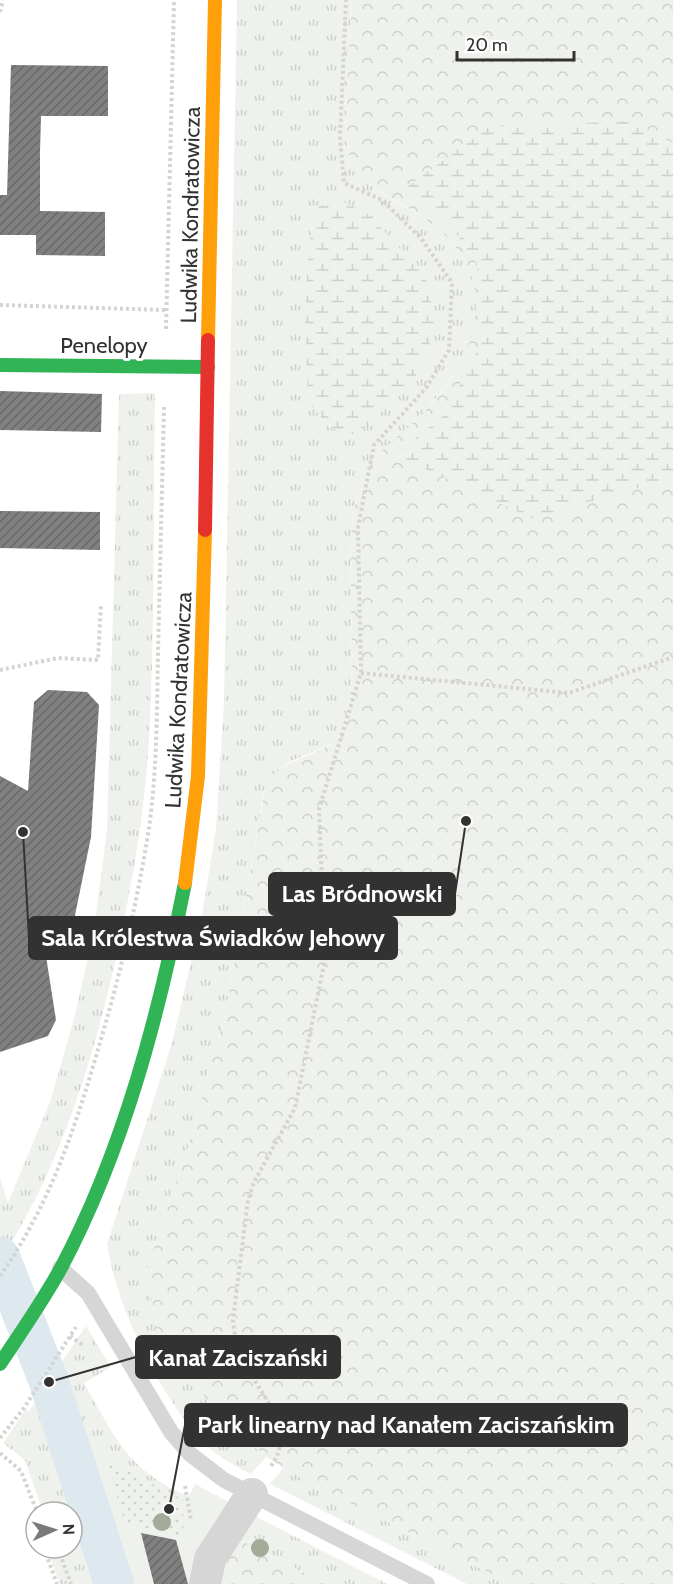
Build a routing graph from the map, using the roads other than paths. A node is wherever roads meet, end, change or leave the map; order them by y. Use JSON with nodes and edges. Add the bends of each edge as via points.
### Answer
{"nodes":[{"id":1,"x":216,"y":0,"type":"edge"},
{"id":2,"x":0,"y":365,"type":"edge"},
{"id":3,"x":208,"y":367,"type":"junction"},
{"id":4,"x":60,"y":1268,"type":"junction"},
{"id":5,"x":0,"y":1364,"type":"edge"},
{"id":6,"x":252,"y":1494,"type":"junction"},
{"id":7,"x":205,"y":1584,"type":"edge"},
{"id":8,"x":427,"y":1584,"type":"edge"}],
"edges":[{"from":1,"to":3,"type":"main road","name":"Ludwika Kondratowicza"},
{"from":2,"to":3,"type":"main road","name":"Penelopy"},
{"from":3,"to":4,"type":"main road","name":"Ludwika Kondratowicza","via":[[197,789],[182,895],[137,1077],[103,1174]]},
{"from":4,"to":5,"type":"main road","name":"Ludwika Kondratowicza"},
{"from":4,"to":6,"type":"lane","via":[[88,1293],[181,1444],[224,1480]]},
{"from":6,"to":7,"type":"street","via":[[210,1559]]},
{"from":6,"to":8,"type":"lane"}]}
